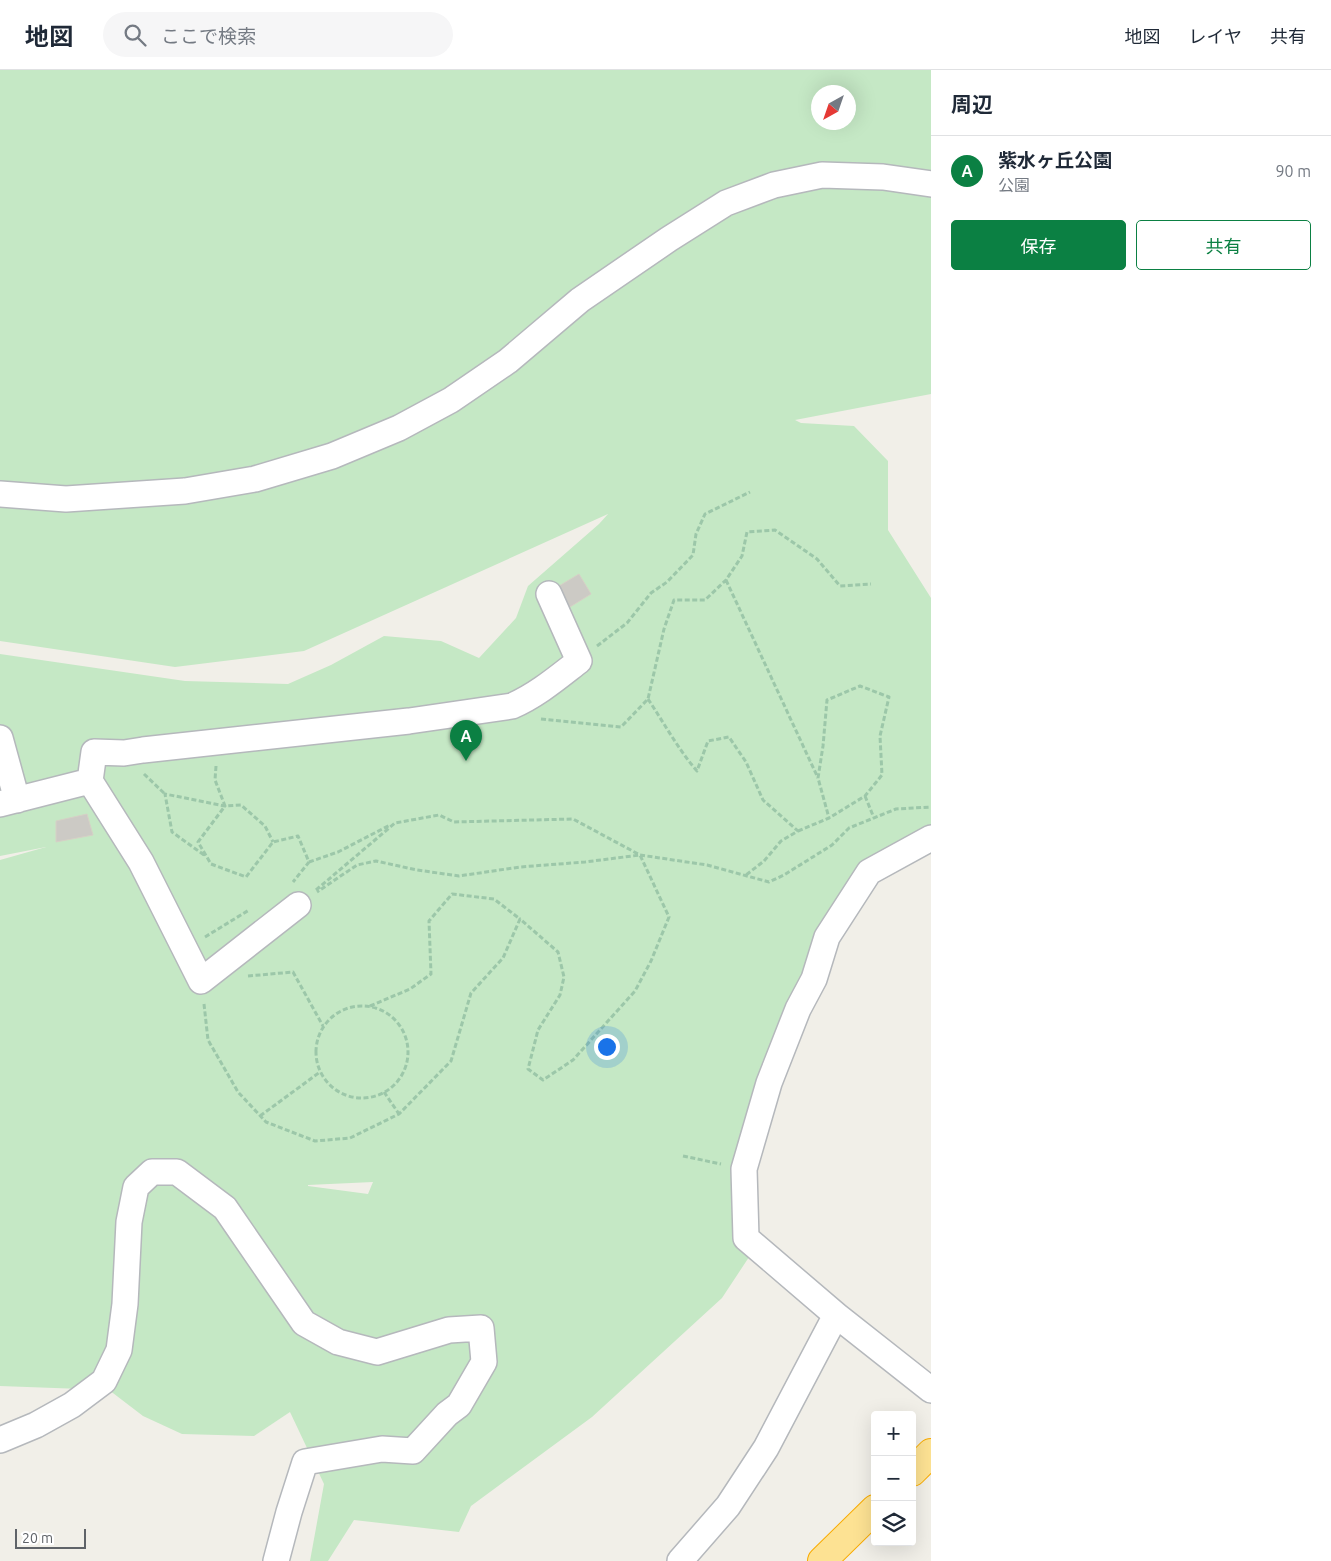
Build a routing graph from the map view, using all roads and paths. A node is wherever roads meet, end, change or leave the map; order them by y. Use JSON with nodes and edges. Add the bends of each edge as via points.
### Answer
{"nodes":[{"id":1,"x":931,"y":184,"type":"edge"},
{"id":2,"x":750,"y":492,"type":"dead end"},
{"id":3,"x":0,"y":494,"type":"edge"},
{"id":4,"x":726,"y":580,"type":"junction"},
{"id":5,"x":871,"y":584,"type":"dead end"},
{"id":6,"x":549,"y":594,"type":"dead end"},
{"id":7,"x":579,"y":660,"type":"junction"},
{"id":8,"x":648,"y":699,"type":"junction"},
{"id":9,"x":538,"y":719,"type":"dead end"},
{"id":10,"x":0,"y":738,"type":"edge"},
{"id":11,"x":217,"y":742,"type":"junction"},
{"id":12,"x":818,"y":778,"type":"junction"},
{"id":13,"x":90,"y":780,"type":"junction"},
{"id":14,"x":865,"y":796,"type":"junction"},
{"id":15,"x":8,"y":802,"type":"edge"},
{"id":16,"x":225,"y":806,"type":"junction"},
{"id":17,"x":931,"y":807,"type":"edge"},
{"id":18,"x":829,"y":818,"type":"junction"},
{"id":19,"x":874,"y":818,"type":"junction"},
{"id":20,"x":395,"y":823,"type":"junction"},
{"id":21,"x":798,"y":832,"type":"junction"},
{"id":22,"x":931,"y":838,"type":"edge"},
{"id":23,"x":272,"y":842,"type":"junction"},
{"id":24,"x":640,"y":855,"type":"junction"},
{"id":25,"x":207,"y":857,"type":"junction"},
{"id":26,"x":309,"y":862,"type":"junction"},
{"id":27,"x":746,"y":875,"type":"junction"},
{"id":28,"x":294,"y":896,"type":"junction"},
{"id":29,"x":251,"y":909,"type":"dead end"},
{"id":30,"x":520,"y":919,"type":"junction"},
{"id":31,"x":186,"y":950,"type":"junction"},
{"id":32,"x":247,"y":976,"type":"dead end"},
{"id":33,"x":201,"y":980,"type":"junction"},
{"id":34,"x":369,"y":1006,"type":"junction"},
{"id":35,"x":323,"y":1026,"type":"junction"},
{"id":36,"x":320,"y":1072,"type":"junction"},
{"id":37,"x":384,"y":1092,"type":"junction"},
{"id":38,"x":399,"y":1114,"type":"junction"},
{"id":39,"x":260,"y":1116,"type":"junction"},
{"id":40,"x":683,"y":1156,"type":"dead end"},
{"id":41,"x":744,"y":1169,"type":"junction"},
{"id":42,"x":836,"y":1315,"type":"junction"},
{"id":43,"x":931,"y":1390,"type":"edge"},
{"id":44,"x":0,"y":1440,"type":"edge"},
{"id":45,"x":931,"y":1453,"type":"edge"},
{"id":46,"x":916,"y":1468,"type":"edge"},
{"id":47,"x":871,"y":1513,"type":"edge"},
{"id":48,"x":276,"y":1561,"type":"edge"},
{"id":49,"x":680,"y":1561,"type":"edge"},
{"id":50,"x":822,"y":1561,"type":"edge"}],
"edges":[{"from":1,"to":3,"type":"street","via":[[883,177],[822,175],[774,185],[726,203],[580,300],[508,361],[451,400],[399,428],[332,456],[255,479],[185,491],[66,499]]},
{"from":2,"to":7,"type":"path","via":[[705,514],[696,534],[693,555],[667,582],[651,593],[626,623]]},
{"from":4,"to":5,"type":"path","via":[[742,556],[747,532],[776,530],[816,559],[840,586]]},
{"from":4,"to":8,"type":"path","via":[[705,600],[674,600]]},
{"from":4,"to":12,"type":"path"},
{"from":6,"to":7,"type":"street"},
{"from":7,"to":11,"type":"street","via":[[544,688],[512,706]]},
{"from":8,"to":9,"type":"path","via":[[621,727]]},
{"from":8,"to":21,"type":"path","via":[[682,754],[697,771],[708,741],[729,737],[746,762],[762,800]]},
{"from":10,"to":15,"type":"street"},
{"from":11,"to":13,"type":"street","via":[[124,753],[94,752]]},
{"from":11,"to":16,"type":"path","via":[[215,780]]},
{"from":12,"to":14,"type":"path","via":[[824,746],[826,700],[860,686],[889,697],[880,736],[882,775]]},
{"from":12,"to":18,"type":"path"},
{"from":13,"to":15,"type":"street"},
{"from":13,"to":31,"type":"street","via":[[140,862]]},
{"from":14,"to":18,"type":"path"},
{"from":14,"to":19,"type":"path"},
{"from":16,"to":23,"type":"path","via":[[241,805],[255,815],[265,826]]},
{"from":16,"to":25,"type":"path","via":[[198,842]]},
{"from":16,"to":25,"type":"path","via":[[165,794],[172,832]]},
{"from":17,"to":19,"type":"path","via":[[896,809]]},
{"from":18,"to":21,"type":"path"},
{"from":19,"to":27,"type":"path","via":[[849,828],[832,845],[769,882]]},
{"from":20,"to":24,"type":"path","via":[[439,815],[454,822],[573,819]]},
{"from":20,"to":26,"type":"path","via":[[338,852]]},
{"from":20,"to":28,"type":"path"},
{"from":21,"to":27,"type":"path","via":[[781,841],[764,861]]},
{"from":22,"to":41,"type":"street","via":[[869,872],[827,937],[814,979],[798,1009],[769,1083]]},
{"from":23,"to":25,"type":"path","via":[[246,877],[211,864]]},
{"from":23,"to":26,"type":"path","via":[[298,836]]},
{"from":24,"to":27,"type":"path"},
{"from":24,"to":28,"type":"path","via":[[459,876],[376,861],[356,866]]},
{"from":24,"to":30,"type":"path","via":[[669,917],[651,961],[635,991],[573,1060],[543,1080],[528,1069],[538,1030],[560,995],[564,978],[558,952]]},
{"from":26,"to":28,"type":"path"},
{"from":28,"to":33,"type":"street"},
{"from":29,"to":31,"type":"path"},
{"from":30,"to":34,"type":"path","via":[[494,899],[452,894],[429,921],[431,974],[410,989]]},
{"from":30,"to":38,"type":"path","via":[[503,958],[471,993],[451,1061]]},
{"from":31,"to":33,"type":"street"},
{"from":32,"to":35,"type":"path","via":[[293,972]]},
{"from":33,"to":39,"type":"path","via":[[208,1040],[238,1092]]},
{"from":34,"to":35,"type":"path","via":[[344,1009]]},
{"from":34,"to":37,"type":"path","via":[[384,1011],[397,1021],[409,1050],[400,1079]]},
{"from":35,"to":36,"type":"path","via":[[316,1056]]},
{"from":36,"to":37,"type":"path","via":[[343,1094],[358,1098]]},
{"from":36,"to":39,"type":"path"},
{"from":37,"to":38,"type":"path"},
{"from":38,"to":39,"type":"path","via":[[350,1138],[315,1141],[266,1122]]},
{"from":40,"to":41,"type":"path"},
{"from":41,"to":42,"type":"street","via":[[746,1238]]},
{"from":42,"to":43,"type":"street"},
{"from":42,"to":49,"type":"street","via":[[766,1448],[728,1506]]},
{"from":44,"to":48,"type":"street","via":[[72,1405],[104,1381],[119,1350],[129,1222],[136,1187],[152,1172],[177,1172],[225,1208],[304,1323],[338,1342],[377,1352],[449,1330],[482,1328],[484,1362],[459,1405],[413,1451],[382,1449],[304,1462]]},
{"from":45,"to":46,"type":"highway"},
{"from":47,"to":50,"type":"highway"}]}
